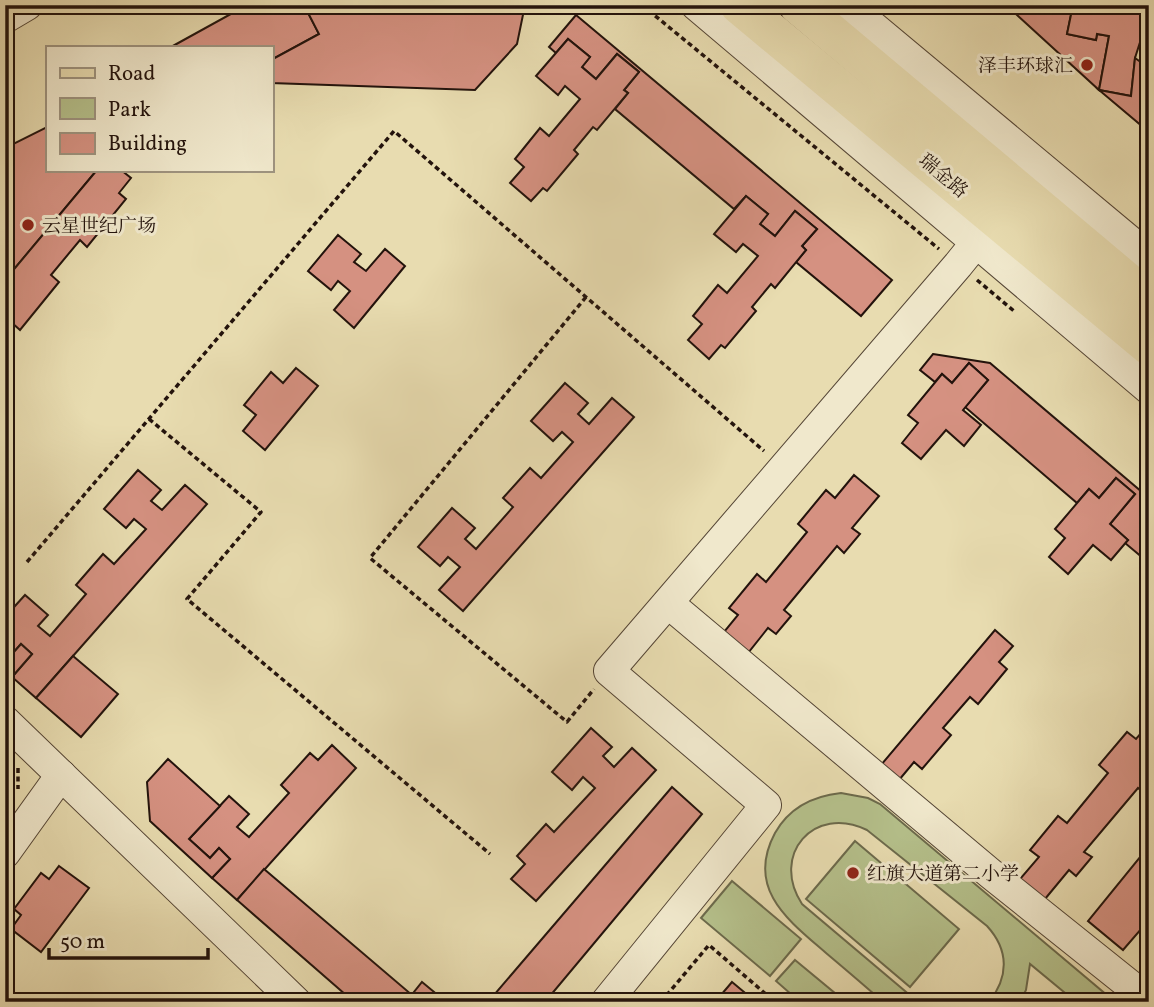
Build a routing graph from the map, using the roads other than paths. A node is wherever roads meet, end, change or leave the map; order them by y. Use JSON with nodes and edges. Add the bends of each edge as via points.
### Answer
{"nodes":[{"id":1,"x":27,"y":5,"type":"edge"},
{"id":2,"x":696,"y":5,"type":"edge"},
{"id":3,"x":739,"y":5,"type":"edge"},
{"id":4,"x":798,"y":5,"type":"edge"},
{"id":5,"x":846,"y":5,"type":"edge"},
{"id":6,"x":5,"y":18,"type":"edge"},
{"id":7,"x":977,"y":242,"type":"junction"},
{"id":8,"x":1149,"y":257,"type":"edge"},
{"id":9,"x":1149,"y":300,"type":"edge"},
{"id":10,"x":1149,"y":346,"type":"edge"},
{"id":11,"x":1143,"y":401,"type":"edge"},
{"id":12,"x":668,"y":603,"type":"junction"},
{"id":13,"x":5,"y":721,"type":"edge"},
{"id":14,"x":61,"y":775,"type":"junction"},
{"id":15,"x":13,"y":860,"type":"edge"},
{"id":16,"x":1146,"y":998,"type":"edge"},
{"id":17,"x":296,"y":1002,"type":"edge"},
{"id":18,"x":606,"y":1002,"type":"edge"}],
"edges":[{"from":1,"to":6,"type":"street"},
{"from":2,"to":7,"type":"street"},
{"from":3,"to":7,"type":"main road","name":"瑞金路"},
{"from":4,"to":9,"type":"main road","name":"瑞金路"},
{"from":5,"to":8,"type":"street"},
{"from":7,"to":10,"type":"main road","name":"瑞金路"},
{"from":7,"to":11,"type":"street"},
{"from":7,"to":12,"type":"street"},
{"from":12,"to":16,"type":"street"},
{"from":12,"to":18,"type":"street","via":[[609,671],[766,805]]},
{"from":13,"to":14,"type":"street"},
{"from":14,"to":15,"type":"street"},
{"from":14,"to":17,"type":"street"}]}
